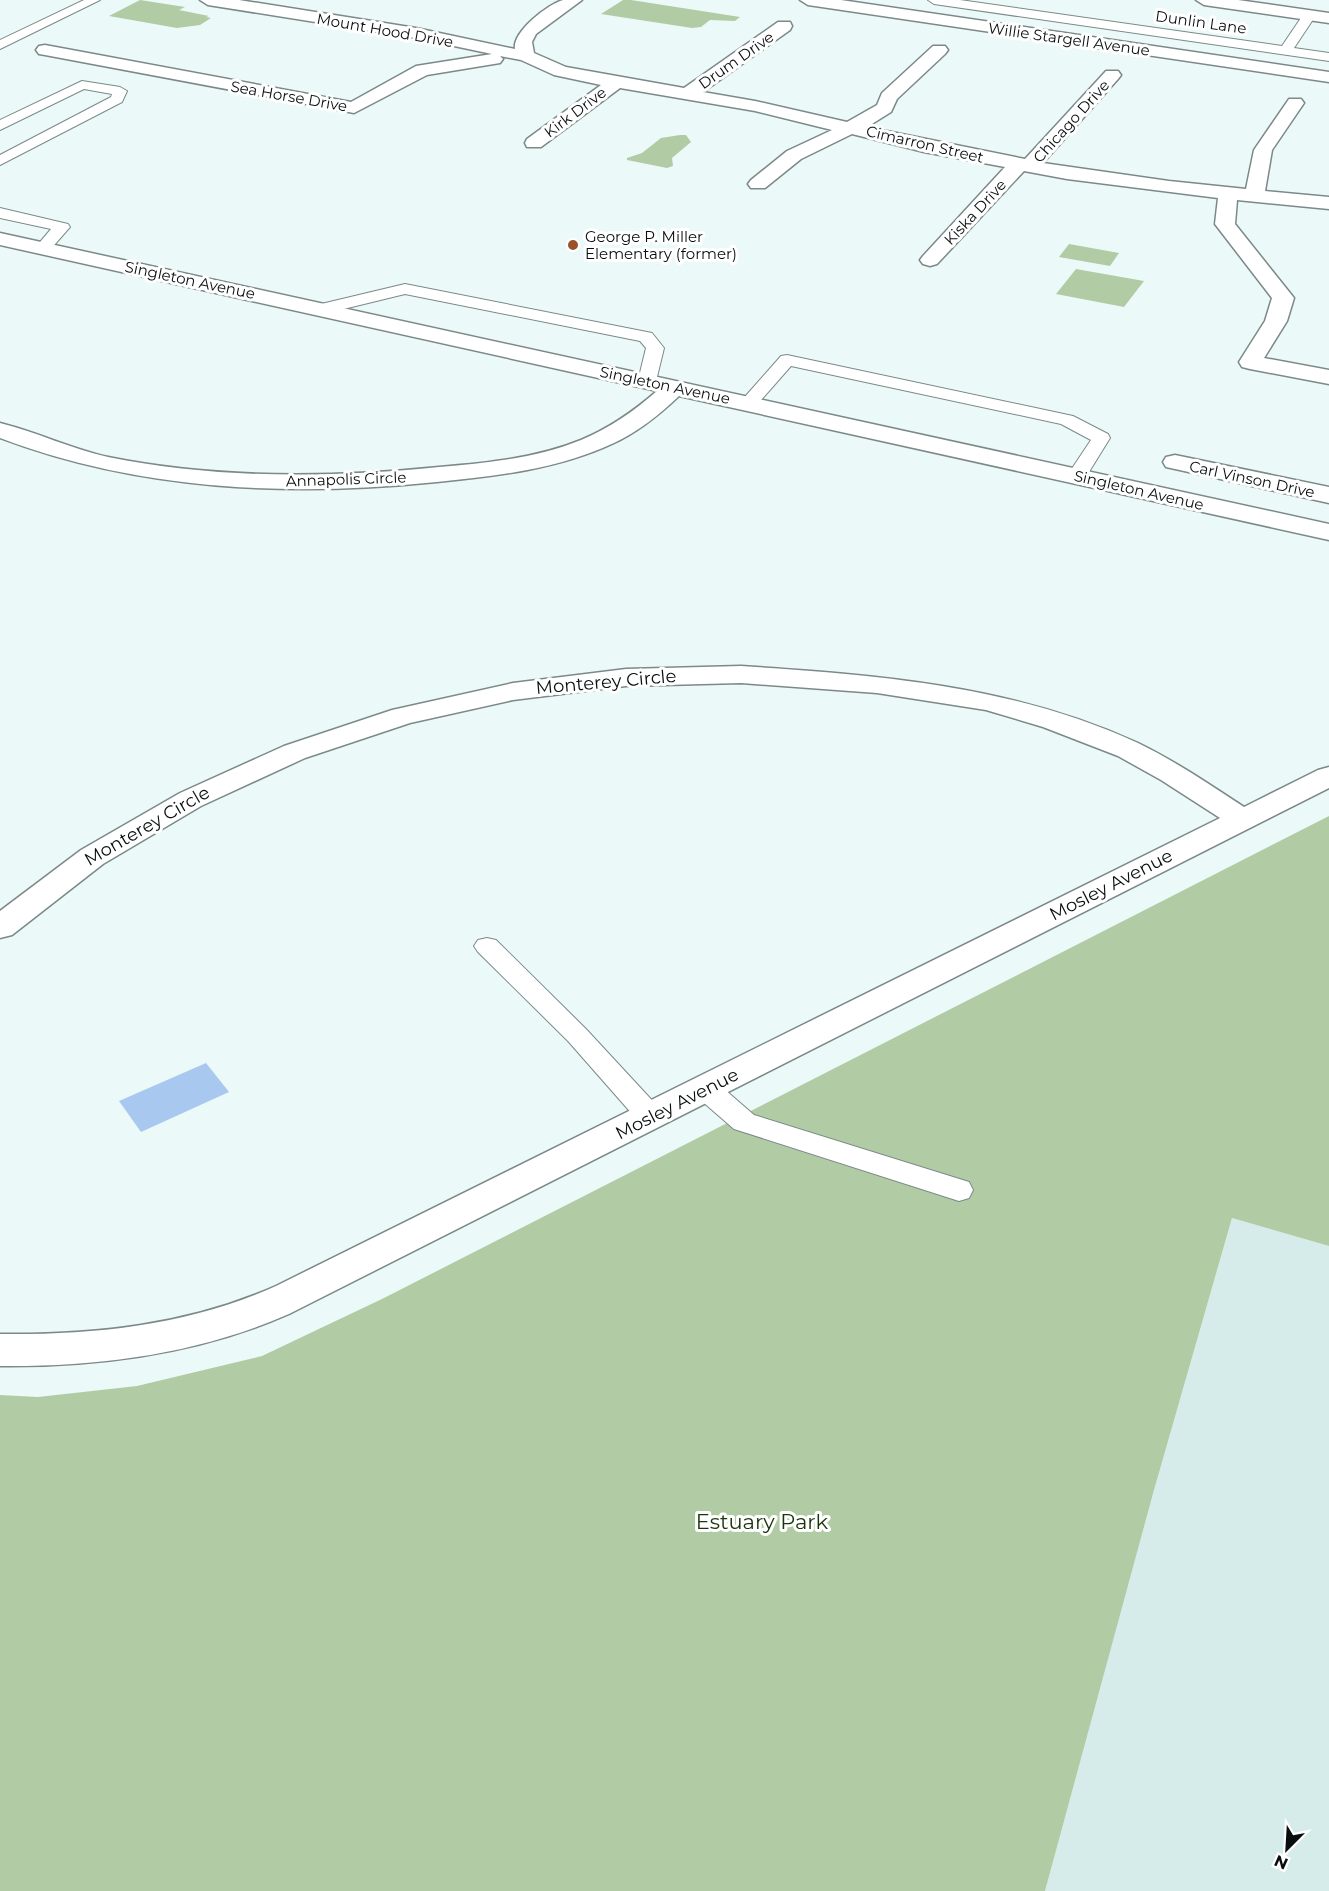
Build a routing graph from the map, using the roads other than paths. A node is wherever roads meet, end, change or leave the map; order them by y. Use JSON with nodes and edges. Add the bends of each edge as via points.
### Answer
{"nodes":[{"id":1,"x":94,"y":0,"type":"edge"},
{"id":2,"x":208,"y":0,"type":"edge"},
{"id":3,"x":574,"y":0,"type":"edge"},
{"id":4,"x":808,"y":0,"type":"edge"},
{"id":5,"x":934,"y":0,"type":"edge"},
{"id":6,"x":1204,"y":0,"type":"edge"},
{"id":7,"x":1310,"y":15,"type":"junction"},
{"id":8,"x":1329,"y":18,"type":"edge"},
{"id":9,"x":784,"y":26,"type":"dead end"},
{"id":10,"x":0,"y":45,"type":"edge"},
{"id":11,"x":45,"y":50,"type":"dead end"},
{"id":12,"x":939,"y":50,"type":"dead end"},
{"id":13,"x":1285,"y":51,"type":"junction"},
{"id":14,"x":526,"y":56,"type":"junction"},
{"id":15,"x":1329,"y":57,"type":"edge"},
{"id":16,"x":1112,"y":75,"type":"dead end"},
{"id":17,"x":1329,"y":77,"type":"edge"},
{"id":18,"x":616,"y":82,"type":"junction"},
{"id":19,"x":688,"y":94,"type":"junction"},
{"id":20,"x":1295,"y":104,"type":"dead end"},
{"id":21,"x":0,"y":126,"type":"edge"},
{"id":22,"x":850,"y":127,"type":"junction"},
{"id":23,"x":534,"y":142,"type":"dead end"},
{"id":24,"x":0,"y":161,"type":"edge"},
{"id":25,"x":1025,"y":165,"type":"junction"},
{"id":26,"x":758,"y":184,"type":"dead end"},
{"id":27,"x":1228,"y":194,"type":"junction"},
{"id":28,"x":1254,"y":196,"type":"junction"},
{"id":29,"x":1329,"y":203,"type":"edge"},
{"id":30,"x":0,"y":213,"type":"edge"},
{"id":31,"x":0,"y":239,"type":"edge"},
{"id":32,"x":43,"y":248,"type":"junction"},
{"id":33,"x":930,"y":260,"type":"dead end"},
{"id":34,"x":323,"y":309,"type":"junction"},
{"id":35,"x":1329,"y":377,"type":"edge"},
{"id":36,"x":647,"y":381,"type":"junction"},
{"id":37,"x":675,"y":387,"type":"junction"},
{"id":38,"x":749,"y":403,"type":"junction"},
{"id":39,"x":0,"y":430,"type":"edge"},
{"id":40,"x":1175,"y":462,"type":"dead end"},
{"id":41,"x":1077,"y":476,"type":"junction"},
{"id":42,"x":1329,"y":495,"type":"edge"},
{"id":43,"x":1329,"y":532,"type":"edge"},
{"id":44,"x":1329,"y":776,"type":"edge"},
{"id":45,"x":1242,"y":819,"type":"junction"},
{"id":46,"x":0,"y":927,"type":"edge"},
{"id":47,"x":487,"y":946,"type":"dead end"},
{"id":48,"x":706,"y":1089,"type":"junction"},
{"id":49,"x":651,"y":1117,"type":"junction"},
{"id":50,"x":959,"y":1190,"type":"dead end"},
{"id":51,"x":0,"y":1350,"type":"edge"}],
"edges":[{"from":1,"to":10,"type":"lane"},
{"from":2,"to":14,"type":"street","name":"Mount Hood Drive","via":[[416,33]]},
{"from":3,"to":14,"type":"street","via":[[526,36]]},
{"from":4,"to":17,"type":"street","name":"Willie Stargell Avenue"},
{"from":5,"to":13,"type":"lane","name":"Dunlin Lane"},
{"from":6,"to":7,"type":"street"},
{"from":7,"to":8,"type":"street"},
{"from":7,"to":13,"type":"lane"},
{"from":9,"to":19,"type":"street","name":"Drum Drive"},
{"from":11,"to":14,"type":"street","name":"Sea Horse Drive","via":[[354,108],[422,70]]},
{"from":12,"to":22,"type":"street","via":[[888,97],[885,108]]},
{"from":13,"to":15,"type":"lane","name":"Dunlin Lane"},
{"from":14,"to":18,"type":"street","name":"Cimarron Street","via":[[560,70]]},
{"from":16,"to":25,"type":"street","name":"Chicago Drive"},
{"from":18,"to":19,"type":"street","name":"Cimarron Street"},
{"from":18,"to":23,"type":"street","name":"Kirk Drive"},
{"from":19,"to":22,"type":"street","name":"Cimarron Street"},
{"from":20,"to":28,"type":"street","via":[[1263,150]]},
{"from":21,"to":24,"type":"lane","via":[[82,85],[120,91],[117,99]]},
{"from":22,"to":25,"type":"street","name":"Cimarron Street"},
{"from":22,"to":26,"type":"street","via":[[794,155]]},
{"from":25,"to":27,"type":"street","name":"Cimarron Street"},
{"from":25,"to":33,"type":"street","name":"Kiska Drive"},
{"from":27,"to":28,"type":"street","name":"Cimarron Street"},
{"from":27,"to":35,"type":"street","via":[[1225,224],[1283,298],[1284,305],[1250,362]]},
{"from":28,"to":29,"type":"street","name":"Cimarron Street"},
{"from":30,"to":32,"type":"lane","via":[[62,227]]},
{"from":31,"to":32,"type":"street","name":"Singleton Avenue"},
{"from":32,"to":34,"type":"street","name":"Singleton Avenue"},
{"from":34,"to":36,"type":"street","name":"Singleton Avenue"},
{"from":34,"to":36,"type":"lane","via":[[405,289],[646,338],[655,348]]},
{"from":36,"to":37,"type":"street","name":"Singleton Avenue"},
{"from":37,"to":38,"type":"street","name":"Singleton Avenue"},
{"from":37,"to":39,"type":"street","name":"Annapolis Circle","via":[[631,425],[574,451],[491,469],[382,480],[269,481],[160,472],[60,451]]},
{"from":38,"to":41,"type":"street","name":"Singleton Avenue"},
{"from":38,"to":41,"type":"lane","via":[[787,360],[1067,420],[1101,438]]},
{"from":40,"to":42,"type":"street","name":"Carl Vinson Drive"},
{"from":41,"to":43,"type":"street","name":"Singleton Avenue"},
{"from":44,"to":45,"type":"street","name":"Mosley Avenue"},
{"from":45,"to":46,"type":"street","name":"Monterey Circle","via":[[1129,750],[1025,711],[895,686],[819,678],[735,674],[613,679],[527,690],[416,712],[292,752],[176,805],[123,836]]},
{"from":45,"to":48,"type":"street","name":"Mosley Avenue"},
{"from":47,"to":49,"type":"lane","via":[[577,1035]]},
{"from":48,"to":49,"type":"street","name":"Mosley Avenue"},
{"from":48,"to":50,"type":"lane","via":[[744,1122]]},
{"from":49,"to":51,"type":"street","name":"Mosley Avenue","via":[[253,1313],[116,1346],[46,1352]]}]}
